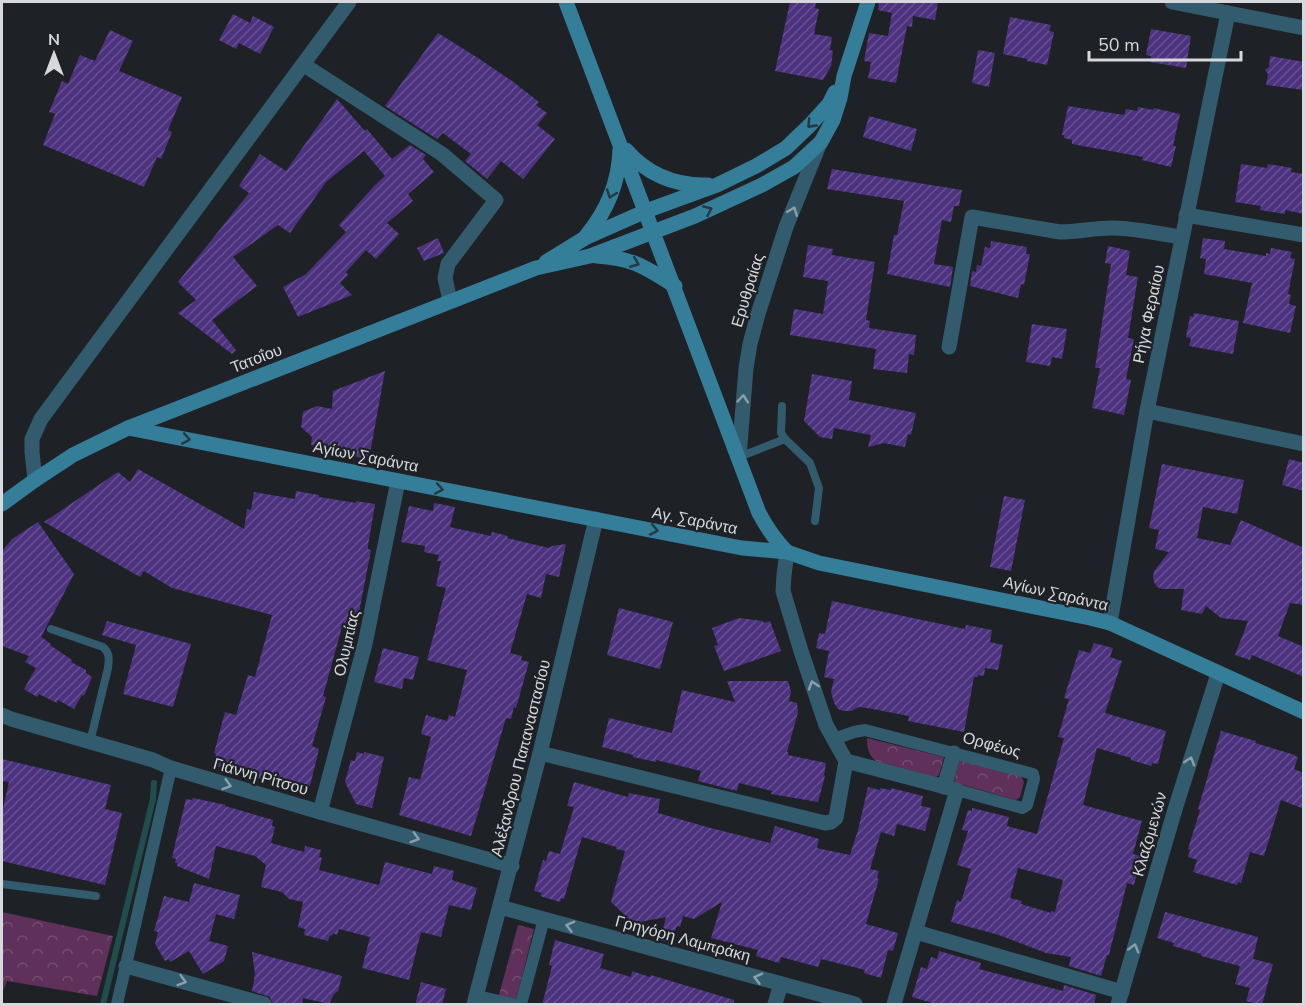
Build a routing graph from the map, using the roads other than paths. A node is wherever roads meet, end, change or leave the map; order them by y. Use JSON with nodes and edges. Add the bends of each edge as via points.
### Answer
{"nodes":[{"id":1,"x":349,"y":2,"type":"edge"},
{"id":2,"x":566,"y":2,"type":"edge"},
{"id":3,"x":868,"y":2,"type":"edge"},
{"id":4,"x":1172,"y":2,"type":"edge"},
{"id":5,"x":1230,"y":10,"type":"junction"},
{"id":6,"x":1304,"y":28,"type":"edge"},
{"id":7,"x":304,"y":65,"type":"junction"},
{"id":8,"x":844,"y":76,"type":"junction"},
{"id":9,"x":821,"y":142,"type":"junction"},
{"id":10,"x":620,"y":143,"type":"junction"},
{"id":11,"x":717,"y":185,"type":"junction"},
{"id":12,"x":646,"y":211,"type":"junction"},
{"id":13,"x":1186,"y":215,"type":"junction"},
{"id":14,"x":654,"y":232,"type":"junction"},
{"id":15,"x":1304,"y":235,"type":"edge"},
{"id":16,"x":1182,"y":237,"type":"junction"},
{"id":17,"x":585,"y":238,"type":"junction"},
{"id":18,"x":590,"y":256,"type":"junction"},
{"id":19,"x":536,"y":268,"type":"junction"},
{"id":20,"x":675,"y":286,"type":"junction"},
{"id":21,"x":450,"y":301,"type":"junction"},
{"id":22,"x":949,"y":347,"type":"dead end"},
{"id":23,"x":782,"y":406,"type":"dead end"},
{"id":24,"x":1147,"y":411,"type":"junction"},
{"id":25,"x":128,"y":428,"type":"junction"},
{"id":26,"x":785,"y":439,"type":"junction"},
{"id":27,"x":1304,"y":444,"type":"edge"},
{"id":28,"x":739,"y":457,"type":"junction"},
{"id":29,"x":34,"y":480,"type":"junction"},
{"id":30,"x":398,"y":480,"type":"junction"},
{"id":31,"x":2,"y":504,"type":"edge"},
{"id":32,"x":596,"y":519,"type":"junction"},
{"id":33,"x":815,"y":521,"type":"dead end"},
{"id":34,"x":788,"y":552,"type":"junction"},
{"id":35,"x":1110,"y":623,"type":"junction"},
{"id":36,"x":51,"y":628,"type":"dead end"},
{"id":37,"x":1218,"y":674,"type":"junction"},
{"id":38,"x":1304,"y":712,"type":"edge"},
{"id":39,"x":2,"y":715,"type":"edge"},
{"id":40,"x":834,"y":740,"type":"junction"},
{"id":41,"x":90,"y":742,"type":"junction"},
{"id":42,"x":540,"y":753,"type":"junction"},
{"id":43,"x":954,"y":753,"type":"junction"},
{"id":44,"x":846,"y":761,"type":"junction"},
{"id":45,"x":171,"y":768,"type":"junction"},
{"id":46,"x":951,"y":789,"type":"junction"},
{"id":47,"x":320,"y":812,"type":"junction"},
{"id":48,"x":512,"y":866,"type":"junction"},
{"id":49,"x":2,"y":884,"type":"edge"},
{"id":50,"x":96,"y":896,"type":"dead end"},
{"id":51,"x":501,"y":907,"type":"junction"},
{"id":52,"x":544,"y":919,"type":"junction"},
{"id":53,"x":916,"y":932,"type":"junction"},
{"id":54,"x":126,"y":966,"type":"junction"},
{"id":55,"x":781,"y":984,"type":"junction"},
{"id":56,"x":1120,"y":998,"type":"edge"},
{"id":57,"x":476,"y":1000,"type":"edge"},
{"id":58,"x":117,"y":1005,"type":"edge"},
{"id":59,"x":264,"y":1005,"type":"edge"},
{"id":60,"x":513,"y":1005,"type":"edge"},
{"id":61,"x":521,"y":1005,"type":"edge"},
{"id":62,"x":775,"y":1005,"type":"edge"},
{"id":63,"x":855,"y":1005,"type":"edge"},
{"id":64,"x":894,"y":1005,"type":"edge"}],
"edges":[{"from":1,"to":7,"type":"street"},
{"from":2,"to":10,"type":"main road","name":"Ερυθραίας"},
{"from":3,"to":8,"type":"main road","name":"Ερυθραίας"},
{"from":4,"to":5,"type":"street"},
{"from":5,"to":6,"type":"street"},
{"from":5,"to":13,"type":"street","name":"Ρήγα Φεραίου"},
{"from":7,"to":21,"type":"street","via":[[442,154],[496,200],[448,264],[445,278]]},
{"from":7,"to":29,"type":"street","via":[[41,419],[32,439]]},
{"from":8,"to":9,"type":"main road","name":"Ερυθραίας","via":[[833,120]]},
{"from":8,"to":11,"type":"main road","name":"Ερυθραίας","one_way":true,"via":[[829,104],[786,148]]},
{"from":14,"to":9,"type":"main road","name":"Ερυθραίας","one_way":true,"via":[[762,185],[794,167]]},
{"from":28,"to":9,"type":"street","name":"Ερυθραίας","one_way":true,"via":[[750,344],[786,227]]},
{"from":10,"to":11,"type":"main road","via":[[635,160],[673,182]]},
{"from":10,"to":12,"type":"main road","name":"Ερυθραίας"},
{"from":10,"to":17,"type":"main road","one_way":true,"via":[[612,194]]},
{"from":11,"to":12,"type":"main road","name":"Ερυθραίας"},
{"from":12,"to":14,"type":"main road","name":"Ερυθραίας"},
{"from":12,"to":17,"type":"main road","name":"Τατοΐου"},
{"from":13,"to":15,"type":"street"},
{"from":13,"to":16,"type":"street","name":"Ρήγα Φεραίου"},
{"from":14,"to":18,"type":"main road","name":"Τατοΐου"},
{"from":14,"to":20,"type":"main road","name":"Ερυθραίας"},
{"from":16,"to":22,"type":"street","via":[[1116,228],[1060,232],[972,216]]},
{"from":16,"to":24,"type":"street","name":"Ρήγα Φεραίου"},
{"from":17,"to":19,"type":"main road","name":"Τατοΐου"},
{"from":18,"to":19,"type":"main road","name":"Τατοΐου"},
{"from":18,"to":20,"type":"main road","one_way":true,"via":[[630,260]]},
{"from":19,"to":21,"type":"main road","name":"Τατοΐου"},
{"from":20,"to":28,"type":"main road","name":"Ερυθραίας"},
{"from":21,"to":25,"type":"main road","name":"Τατοΐου"},
{"from":23,"to":26,"type":"lane","via":[[781,433]]},
{"from":24,"to":27,"type":"street"},
{"from":24,"to":35,"type":"street","name":"Ρήγα Φεραίου"},
{"from":25,"to":29,"type":"main road","name":"Τατοΐου"},
{"from":25,"to":30,"type":"main road","name":"Αγίων Σαράντα","one_way":true},
{"from":26,"to":28,"type":"lane"},
{"from":26,"to":33,"type":"lane","via":[[810,463],[816,477],[819,488]]},
{"from":28,"to":34,"type":"main road","name":"Ερυθραίας","via":[[759,513],[776,541]]},
{"from":29,"to":31,"type":"main road","name":"Τατοΐου"},
{"from":30,"to":32,"type":"main road","name":"Αγίων Σαράντα","one_way":true},
{"from":30,"to":47,"type":"street","name":"Ολυμπίας","via":[[365,644]]},
{"from":32,"to":34,"type":"main road","name":"Αγ. Σαράντα","one_way":true,"via":[[742,548]]},
{"from":32,"to":42,"type":"street","name":"Αλέξανδρου Παπαναστασίου"},
{"from":34,"to":35,"type":"main road","name":"Αγίων Σαράντα","via":[[819,563]]},
{"from":40,"to":34,"type":"street","one_way":true,"via":[[783,591]]},
{"from":35,"to":37,"type":"main road","name":"Αγίων Σαράντα"},
{"from":36,"to":41,"type":"lane","via":[[103,647],[109,656]]},
{"from":37,"to":38,"type":"main road","name":"Αγίων Σαράντα"},
{"from":56,"to":37,"type":"street","name":"Κλαζομενών","one_way":true},
{"from":39,"to":41,"type":"street","name":"Γιάννη Ρίτσου"},
{"from":40,"to":43,"type":"street","name":"Ορφέως","via":[[866,730]]},
{"from":40,"to":44,"type":"street"},
{"from":41,"to":45,"type":"street","name":"Γιάννη Ρίτσου"},
{"from":42,"to":44,"type":"street","via":[[825,823],[836,818]]},
{"from":42,"to":48,"type":"street","name":"Αλέξανδρου Παπαναστασίου"},
{"from":43,"to":46,"type":"street"},
{"from":43,"to":46,"type":"street","name":"Ορφέως","via":[[1033,774],[1034,779],[1027,805],[1022,808]]},
{"from":44,"to":46,"type":"street","name":"Ορφέως"},
{"from":45,"to":47,"type":"street","name":"Γιάννη Ρίτσου","one_way":true},
{"from":45,"to":54,"type":"street"},
{"from":46,"to":53,"type":"street"},
{"from":47,"to":48,"type":"street","name":"Γιάννη Ρίτσου","one_way":true},
{"from":48,"to":51,"type":"street","name":"Αλέξανδρου Παπαναστασίου"},
{"from":49,"to":50,"type":"lane"},
{"from":51,"to":52,"type":"street","name":"Γρηγόρη Λαμπράκη"},
{"from":51,"to":57,"type":"street","name":"Αλέξανδρου Παπαναστασίου"},
{"from":55,"to":52,"type":"street","name":"Γρηγόρη Λαμπράκη","one_way":true},
{"from":52,"to":61,"type":"street"},
{"from":53,"to":56,"type":"street"},
{"from":53,"to":64,"type":"street"},
{"from":54,"to":58,"type":"street"},
{"from":54,"to":59,"type":"street","one_way":true},
{"from":55,"to":62,"type":"street"},
{"from":55,"to":63,"type":"street","name":"Γρηγόρη Λαμπράκη"},
{"from":57,"to":60,"type":"street"}]}
